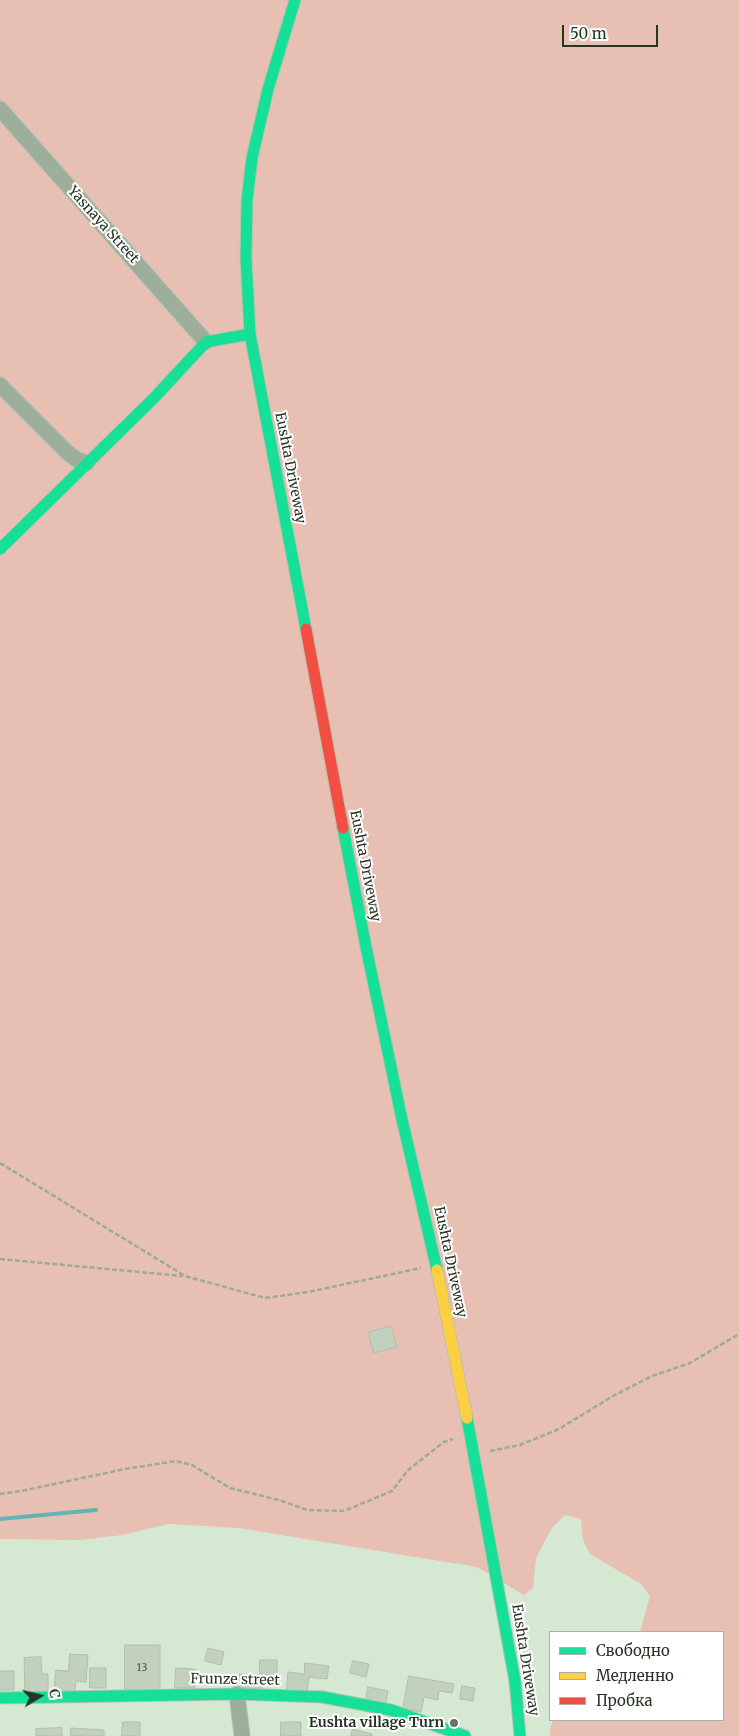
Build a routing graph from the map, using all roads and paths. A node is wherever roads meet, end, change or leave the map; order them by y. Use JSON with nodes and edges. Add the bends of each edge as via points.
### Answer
{"nodes":[{"id":1,"x":295,"y":0,"type":"edge"},
{"id":2,"x":0,"y":109,"type":"edge"},
{"id":3,"x":250,"y":334,"type":"junction"},
{"id":4,"x":206,"y":342,"type":"junction"},
{"id":5,"x":0,"y":385,"type":"edge"},
{"id":6,"x":87,"y":463,"type":"junction"},
{"id":7,"x":0,"y":549,"type":"edge"},
{"id":8,"x":0,"y":1163,"type":"edge"},
{"id":9,"x":0,"y":1259,"type":"edge"},
{"id":10,"x":436,"y":1264,"type":"junction"},
{"id":11,"x":185,"y":1276,"type":"junction"},
{"id":12,"x":739,"y":1334,"type":"edge"},
{"id":13,"x":469,"y":1434,"type":"junction"},
{"id":14,"x":474,"y":1455,"type":"junction"},
{"id":15,"x":0,"y":1494,"type":"edge"},
{"id":16,"x":237,"y":1694,"type":"junction"},
{"id":17,"x":0,"y":1698,"type":"edge"},
{"id":18,"x":242,"y":1736,"type":"edge"},
{"id":19,"x":465,"y":1736,"type":"edge"},
{"id":20,"x":520,"y":1736,"type":"edge"}],
"edges":[{"from":1,"to":3,"type":"street","name":"Eushta Driveway","via":[[262,110],[250,181],[246,267]]},
{"from":2,"to":4,"type":"street","name":"Yasnaya Street"},
{"from":3,"to":4,"type":"street"},
{"from":3,"to":10,"type":"street","name":"Eushta Driveway","via":[[366,947]]},
{"from":4,"to":6,"type":"street"},
{"from":5,"to":6,"type":"street","via":[[67,452]]},
{"from":6,"to":7,"type":"street"},
{"from":8,"to":11,"type":"path"},
{"from":9,"to":11,"type":"path"},
{"from":10,"to":11,"type":"path","via":[[308,1292],[265,1298]]},
{"from":10,"to":13,"type":"street","name":"Eushta Driveway"},
{"from":12,"to":14,"type":"path","via":[[690,1363],[652,1376],[613,1396],[558,1430],[520,1445]]},
{"from":13,"to":14,"type":"street","name":"Eushta Driveway"},
{"from":13,"to":15,"type":"path","via":[[444,1442],[408,1470],[392,1491],[344,1511],[307,1510],[230,1488],[192,1465],[176,1462]]},
{"from":14,"to":20,"type":"street","name":"Eushta Driveway","via":[[515,1681]]},
{"from":16,"to":17,"type":"street","name":"Frunze street"},
{"from":16,"to":18,"type":"street"},
{"from":16,"to":19,"type":"street","name":"Frunze street","via":[[322,1697],[391,1710]]}]}
